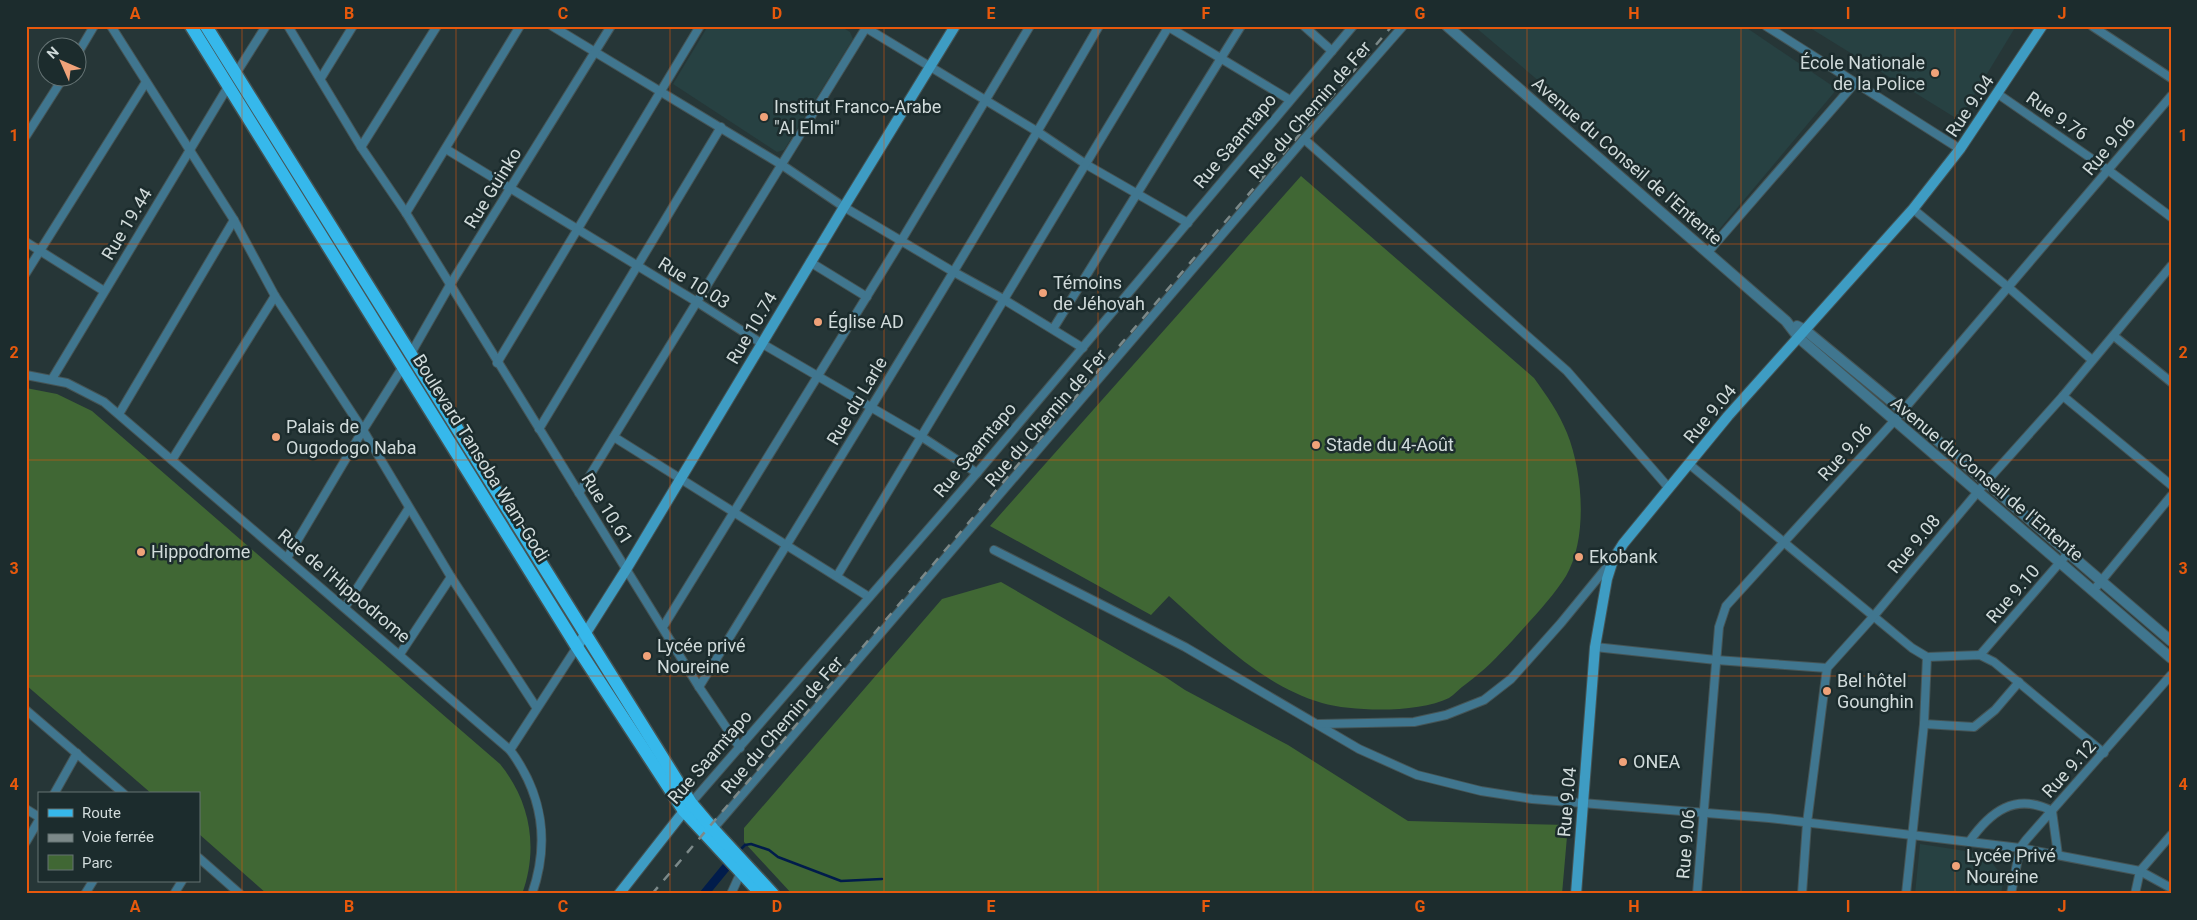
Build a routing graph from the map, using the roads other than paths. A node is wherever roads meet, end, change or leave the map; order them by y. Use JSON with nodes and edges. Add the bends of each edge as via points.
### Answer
{"nodes":[{"id":1,"x":94,"y":26,"type":"edge"},
{"id":2,"x":111,"y":26,"type":"edge"},
{"id":3,"x":191,"y":26,"type":"edge"},
{"id":4,"x":206,"y":26,"type":"edge"},
{"id":5,"x":266,"y":26,"type":"edge"},
{"id":6,"x":288,"y":26,"type":"edge"},
{"id":7,"x":353,"y":26,"type":"edge"},
{"id":8,"x":437,"y":26,"type":"edge"},
{"id":9,"x":520,"y":26,"type":"edge"},
{"id":10,"x":552,"y":26,"type":"edge"},
{"id":11,"x":611,"y":26,"type":"edge"},
{"id":12,"x":700,"y":26,"type":"edge"},
{"id":13,"x":955,"y":26,"type":"edge"},
{"id":14,"x":1030,"y":26,"type":"edge"},
{"id":15,"x":1099,"y":26,"type":"edge"},
{"id":16,"x":1241,"y":26,"type":"edge"},
{"id":17,"x":1304,"y":26,"type":"edge"},
{"id":18,"x":1353,"y":26,"type":"edge"},
{"id":19,"x":1403,"y":26,"type":"edge"},
{"id":20,"x":1447,"y":26,"type":"edge"},
{"id":21,"x":1766,"y":26,"type":"edge"},
{"id":22,"x":2042,"y":26,"type":"edge"},
{"id":23,"x":2092,"y":26,"type":"edge"},
{"id":24,"x":865,"y":27,"type":"edge"},
{"id":25,"x":1168,"y":27,"type":"edge"},
{"id":26,"x":87,"y":38,"type":"edge"},
{"id":27,"x":596,"y":51,"type":"junction"},
{"id":28,"x":1332,"y":51,"type":"junction"},
{"id":29,"x":1220,"y":58,"type":"junction"},
{"id":30,"x":930,"y":68,"type":"junction"},
{"id":31,"x":236,"y":74,"type":"junction"},
{"id":32,"x":321,"y":78,"type":"junction"},
{"id":33,"x":2171,"y":78,"type":"edge"},
{"id":34,"x":146,"y":82,"type":"junction"},
{"id":35,"x":1855,"y":83,"type":"junction"},
{"id":36,"x":228,"y":86,"type":"junction"},
{"id":37,"x":57,"y":88,"type":"edge"},
{"id":38,"x":660,"y":92,"type":"junction"},
{"id":39,"x":1998,"y":94,"type":"junction"},
{"id":40,"x":2171,"y":96,"type":"edge"},
{"id":41,"x":1290,"y":100,"type":"junction"},
{"id":42,"x":984,"y":101,"type":"junction"},
{"id":43,"x":721,"y":127,"type":"junction"},
{"id":44,"x":1038,"y":132,"type":"junction"},
{"id":45,"x":26,"y":136,"type":"edge"},
{"id":46,"x":1304,"y":139,"type":"junction"},
{"id":47,"x":362,"y":148,"type":"junction"},
{"id":48,"x":446,"y":149,"type":"junction"},
{"id":49,"x":1960,"y":149,"type":"junction"},
{"id":50,"x":189,"y":151,"type":"junction"},
{"id":51,"x":782,"y":165,"type":"junction"},
{"id":52,"x":1087,"y":165,"type":"junction"},
{"id":53,"x":2108,"y":170,"type":"junction"},
{"id":54,"x":511,"y":188,"type":"junction"},
{"id":55,"x":1138,"y":194,"type":"junction"},
{"id":56,"x":844,"y":207,"type":"junction"},
{"id":57,"x":1913,"y":208,"type":"junction"},
{"id":58,"x":406,"y":213,"type":"junction"},
{"id":59,"x":2171,"y":217,"type":"edge"},
{"id":60,"x":234,"y":220,"type":"junction"},
{"id":61,"x":1188,"y":223,"type":"junction"},
{"id":62,"x":578,"y":229,"type":"junction"},
{"id":63,"x":26,"y":242,"type":"edge"},
{"id":64,"x":901,"y":242,"type":"junction"},
{"id":65,"x":40,"y":251,"type":"junction"},
{"id":66,"x":1708,"y":252,"type":"junction"},
{"id":67,"x":810,"y":262,"type":"junction"},
{"id":68,"x":638,"y":265,"type":"junction"},
{"id":69,"x":2171,"y":266,"type":"edge"},
{"id":70,"x":952,"y":271,"type":"junction"},
{"id":71,"x":26,"y":273,"type":"edge"},
{"id":72,"x":450,"y":285,"type":"junction"},
{"id":73,"x":2008,"y":287,"type":"junction"},
{"id":74,"x":104,"y":291,"type":"junction"},
{"id":75,"x":275,"y":296,"type":"junction"},
{"id":76,"x":867,"y":297,"type":"junction"},
{"id":77,"x":1003,"y":299,"type":"junction"},
{"id":78,"x":697,"y":302,"type":"junction"},
{"id":79,"x":1053,"y":329,"type":"junction"},
{"id":80,"x":1802,"y":334,"type":"junction"},
{"id":81,"x":2114,"y":336,"type":"junction"},
{"id":82,"x":761,"y":343,"type":"junction"},
{"id":83,"x":1083,"y":348,"type":"junction"},
{"id":84,"x":410,"y":355,"type":"junction"},
{"id":85,"x":2092,"y":360,"type":"junction"},
{"id":86,"x":497,"y":363,"type":"junction"},
{"id":87,"x":404,"y":367,"type":"junction"},
{"id":88,"x":26,"y":375,"type":"edge"},
{"id":89,"x":818,"y":376,"type":"junction"},
{"id":90,"x":52,"y":379,"type":"junction"},
{"id":91,"x":2171,"y":382,"type":"edge"},
{"id":92,"x":2063,"y":396,"type":"junction"},
{"id":93,"x":872,"y":407,"type":"junction"},
{"id":94,"x":1902,"y":410,"type":"junction"},
{"id":95,"x":119,"y":414,"type":"junction"},
{"id":96,"x":1894,"y":421,"type":"junction"},
{"id":97,"x":539,"y":428,"type":"junction"},
{"id":98,"x":363,"y":430,"type":"junction"},
{"id":99,"x":614,"y":437,"type":"junction"},
{"id":100,"x":922,"y":437,"type":"junction"},
{"id":101,"x":172,"y":460,"type":"junction"},
{"id":102,"x":1689,"y":464,"type":"junction"},
{"id":103,"x":977,"y":473,"type":"junction"},
{"id":104,"x":680,"y":479,"type":"junction"},
{"id":105,"x":1986,"y":482,"type":"junction"},
{"id":106,"x":2171,"y":485,"type":"edge"},
{"id":107,"x":1668,"y":487,"type":"junction"},
{"id":108,"x":1978,"y":492,"type":"junction"},
{"id":109,"x":579,"y":493,"type":"junction"},
{"id":110,"x":2171,"y":496,"type":"edge"},
{"id":111,"x":409,"y":508,"type":"junction"},
{"id":112,"x":734,"y":512,"type":"junction"},
{"id":113,"x":1784,"y":543,"type":"junction"},
{"id":114,"x":786,"y":545,"type":"junction"},
{"id":115,"x":994,"y":550,"type":"dead end"},
{"id":116,"x":2068,"y":553,"type":"junction"},
{"id":117,"x":287,"y":558,"type":"junction"},
{"id":118,"x":1613,"y":560,"type":"junction"},
{"id":119,"x":2060,"y":562,"type":"junction"},
{"id":120,"x":627,"y":568,"type":"junction"},
{"id":121,"x":451,"y":576,"type":"junction"},
{"id":122,"x":836,"y":576,"type":"junction"},
{"id":123,"x":2100,"y":581,"type":"junction"},
{"id":124,"x":2093,"y":591,"type":"junction"},
{"id":125,"x":869,"y":597,"type":"junction"},
{"id":126,"x":345,"y":607,"type":"junction"},
{"id":127,"x":1874,"y":617,"type":"junction"},
{"id":128,"x":663,"y":627,"type":"junction"},
{"id":129,"x":585,"y":635,"type":"junction"},
{"id":130,"x":2171,"y":642,"type":"edge"},
{"id":131,"x":577,"y":647,"type":"junction"},
{"id":132,"x":1595,"y":647,"type":"junction"},
{"id":133,"x":400,"y":654,"type":"junction"},
{"id":134,"x":1980,"y":655,"type":"junction"},
{"id":135,"x":1928,"y":657,"type":"junction"},
{"id":136,"x":2171,"y":658,"type":"edge"},
{"id":137,"x":1716,"y":660,"type":"junction"},
{"id":138,"x":1827,"y":668,"type":"junction"},
{"id":139,"x":2171,"y":675,"type":"edge"},
{"id":140,"x":2019,"y":682,"type":"junction"},
{"id":141,"x":699,"y":687,"type":"junction"},
{"id":142,"x":536,"y":707,"type":"junction"},
{"id":143,"x":26,"y":710,"type":"edge"},
{"id":144,"x":1316,"y":724,"type":"junction"},
{"id":145,"x":1924,"y":724,"type":"junction"},
{"id":146,"x":740,"y":748,"type":"junction"},
{"id":147,"x":510,"y":750,"type":"junction"},
{"id":148,"x":2104,"y":753,"type":"junction"},
{"id":149,"x":77,"y":754,"type":"junction"},
{"id":150,"x":55,"y":792,"type":"edge"},
{"id":151,"x":122,"y":792,"type":"edge"},
{"id":152,"x":1584,"y":804,"type":"junction"},
{"id":153,"x":688,"y":807,"type":"junction"},
{"id":154,"x":26,"y":809,"type":"edge"},
{"id":155,"x":2052,"y":811,"type":"junction"},
{"id":156,"x":1704,"y":813,"type":"junction"},
{"id":157,"x":38,"y":818,"type":"edge"},
{"id":158,"x":38,"y":821,"type":"edge"},
{"id":159,"x":1807,"y":823,"type":"junction"},
{"id":160,"x":713,"y":829,"type":"junction"},
{"id":161,"x":1910,"y":834,"type":"junction"},
{"id":162,"x":2171,"y":835,"type":"edge"},
{"id":163,"x":26,"y":842,"type":"edge"},
{"id":164,"x":1969,"y":842,"type":"junction"},
{"id":165,"x":2020,"y":848,"type":"junction"},
{"id":166,"x":2058,"y":855,"type":"junction"},
{"id":167,"x":200,"y":859,"type":"edge"},
{"id":168,"x":2140,"y":870,"type":"junction"},
{"id":169,"x":741,"y":872,"type":"junction"},
{"id":170,"x":92,"y":882,"type":"edge"},
{"id":171,"x":181,"y":882,"type":"edge"},
{"id":172,"x":2171,"y":888,"type":"edge"},
{"id":173,"x":86,"y":894,"type":"edge"},
{"id":174,"x":174,"y":894,"type":"edge"},
{"id":175,"x":240,"y":894,"type":"edge"},
{"id":176,"x":532,"y":894,"type":"edge"},
{"id":177,"x":619,"y":894,"type":"edge"},
{"id":178,"x":731,"y":894,"type":"edge"},
{"id":179,"x":761,"y":894,"type":"edge"},
{"id":180,"x":773,"y":894,"type":"edge"},
{"id":181,"x":1576,"y":894,"type":"edge"},
{"id":182,"x":1697,"y":894,"type":"edge"},
{"id":183,"x":1802,"y":894,"type":"edge"},
{"id":184,"x":1906,"y":894,"type":"edge"},
{"id":185,"x":2010,"y":894,"type":"edge"},
{"id":186,"x":2135,"y":894,"type":"edge"}],
"edges":[{"from":1,"to":26,"type":"street"},
{"from":2,"to":34,"type":"street"},
{"from":3,"to":36,"type":"main road","name":"Boulevard Tansoba Wam-Godi"},
{"from":4,"to":31,"type":"main road","name":"Boulevard Tansoba Wam-Godi"},
{"from":5,"to":31,"type":"street","name":"Rue 19.44"},
{"from":6,"to":32,"type":"street","name":"Rue 10.61"},
{"from":7,"to":32,"type":"street"},
{"from":8,"to":47,"type":"street"},
{"from":9,"to":48,"type":"street"},
{"from":10,"to":27,"type":"street"},
{"from":11,"to":27,"type":"street","name":"Rue Guinko"},
{"from":12,"to":38,"type":"street"},
{"from":13,"to":30,"type":"main road","name":"Rue 10.74"},
{"from":14,"to":42,"type":"street"},
{"from":15,"to":44,"type":"street","name":"Rue du Larle"},
{"from":16,"to":29,"type":"street"},
{"from":17,"to":28,"type":"street"},
{"from":18,"to":28,"type":"street","name":"Rue Saamtapo"},
{"from":19,"to":46,"type":"street","name":"Rue du Chemin de Fer"},
{"from":20,"to":66,"type":"street","name":"Avenue du Conseil de l'Entente"},
{"from":21,"to":35,"type":"street"},
{"from":22,"to":39,"type":"main road","name":"Rue 9.04"},
{"from":23,"to":33,"type":"street"},
{"from":24,"to":30,"type":"street"},
{"from":24,"to":51,"type":"street"},
{"from":25,"to":29,"type":"street"},
{"from":25,"to":52,"type":"street"},
{"from":27,"to":38,"type":"street"},
{"from":27,"to":54,"type":"street","name":"Rue Guinko"},
{"from":28,"to":41,"type":"street","name":"Rue Saamtapo"},
{"from":29,"to":41,"type":"street"},
{"from":29,"to":55,"type":"street"},
{"from":30,"to":42,"type":"street"},
{"from":30,"to":56,"type":"main road","name":"Rue 10.74"},
{"from":31,"to":36,"type":"street","name":"Rue 19.44"},
{"from":31,"to":84,"type":"main road","name":"Boulevard Tansoba Wam-Godi"},
{"from":32,"to":47,"type":"street","name":"Rue 10.61"},
{"from":34,"to":50,"type":"street"},
{"from":34,"to":65,"type":"street"},
{"from":35,"to":49,"type":"street"},
{"from":35,"to":66,"type":"street"},
{"from":36,"to":50,"type":"street","name":"Rue 19.44"},
{"from":36,"to":87,"type":"main road","name":"Boulevard Tansoba Wam-Godi"},
{"from":37,"to":45,"type":"street"},
{"from":38,"to":43,"type":"street"},
{"from":38,"to":62,"type":"street"},
{"from":39,"to":49,"type":"main road","name":"Rue 9.04"},
{"from":39,"to":53,"type":"street","name":"Rue 9.76"},
{"from":40,"to":53,"type":"street","name":"Rue 9.06"},
{"from":41,"to":61,"type":"street","name":"Rue Saamtapo"},
{"from":42,"to":44,"type":"street"},
{"from":42,"to":64,"type":"street"},
{"from":43,"to":51,"type":"street"},
{"from":43,"to":68,"type":"street"},
{"from":44,"to":52,"type":"street"},
{"from":44,"to":70,"type":"street","name":"Rue du Larle"},
{"from":46,"to":107,"type":"street","via":[[1567,371]]},
{"from":46,"to":160,"type":"street","name":"Rue du Chemin de Fer"},
{"from":47,"to":58,"type":"street","name":"Rue 10.61"},
{"from":48,"to":54,"type":"street","name":"Rue 10.03"},
{"from":48,"to":58,"type":"street"},
{"from":49,"to":57,"type":"main road","name":"Rue 9.04"},
{"from":50,"to":60,"type":"street"},
{"from":50,"to":74,"type":"street","name":"Rue 19.44"},
{"from":51,"to":56,"type":"street"},
{"from":51,"to":78,"type":"street"},
{"from":52,"to":55,"type":"street"},
{"from":52,"to":77,"type":"street"},
{"from":53,"to":59,"type":"street","name":"Rue 9.76"},
{"from":53,"to":73,"type":"street","name":"Rue 9.06"},
{"from":54,"to":62,"type":"street","name":"Rue 10.03"},
{"from":54,"to":72,"type":"street","name":"Rue Guinko"},
{"from":55,"to":61,"type":"street"},
{"from":55,"to":79,"type":"street"},
{"from":56,"to":64,"type":"street"},
{"from":56,"to":67,"type":"main road","name":"Rue 10.74"},
{"from":57,"to":73,"type":"street"},
{"from":57,"to":80,"type":"main road","name":"Rue 9.04"},
{"from":58,"to":72,"type":"street","name":"Rue 10.61"},
{"from":60,"to":75,"type":"street"},
{"from":60,"to":95,"type":"street"},
{"from":61,"to":83,"type":"street","name":"Rue Saamtapo"},
{"from":62,"to":68,"type":"street","name":"Rue 10.03"},
{"from":62,"to":86,"type":"street"},
{"from":63,"to":65,"type":"street"},
{"from":64,"to":70,"type":"street"},
{"from":64,"to":76,"type":"street"},
{"from":65,"to":71,"type":"street"},
{"from":65,"to":74,"type":"street"},
{"from":66,"to":80,"type":"street","name":"Avenue du Conseil de l'Entente"},
{"from":67,"to":76,"type":"street"},
{"from":67,"to":82,"type":"main road","name":"Rue 10.74"},
{"from":68,"to":78,"type":"street","name":"Rue 10.03"},
{"from":68,"to":97,"type":"street"},
{"from":69,"to":81,"type":"street","name":"Rue 9.08"},
{"from":70,"to":77,"type":"street"},
{"from":70,"to":93,"type":"street","name":"Rue du Larle"},
{"from":72,"to":84,"type":"street","name":"Rue Guinko"},
{"from":72,"to":86,"type":"street","name":"Rue 10.61"},
{"from":73,"to":85,"type":"street"},
{"from":73,"to":94,"type":"street","name":"Rue 9.06"},
{"from":74,"to":90,"type":"street","name":"Rue 19.44"},
{"from":75,"to":98,"type":"street"},
{"from":75,"to":101,"type":"street"},
{"from":76,"to":89,"type":"street"},
{"from":77,"to":79,"type":"street"},
{"from":77,"to":100,"type":"street"},
{"from":78,"to":82,"type":"street","name":"Rue 10.03"},
{"from":78,"to":99,"type":"street"},
{"from":79,"to":83,"type":"street"},
{"from":80,"to":94,"type":"street","name":"Avenue du Conseil de l'Entente"},
{"from":80,"to":96,"type":"street","name":"Avenue du Conseil de l'Entente"},
{"from":80,"to":102,"type":"main road","name":"Rue 9.04"},
{"from":81,"to":85,"type":"street","name":"Rue 9.08"},
{"from":81,"to":91,"type":"street"},
{"from":82,"to":89,"type":"street","name":"Rue 10.03"},
{"from":82,"to":104,"type":"main road","name":"Rue 10.74"},
{"from":83,"to":103,"type":"street","name":"Rue Saamtapo"},
{"from":84,"to":87,"type":"street","name":"Rue Guinko"},
{"from":84,"to":129,"type":"main road","name":"Boulevard Tansoba Wam-Godi"},
{"from":85,"to":92,"type":"street","name":"Rue 9.08"},
{"from":86,"to":97,"type":"street","name":"Rue 10.61"},
{"from":87,"to":98,"type":"street","name":"Rue Guinko"},
{"from":87,"to":131,"type":"main road","name":"Boulevard Tansoba Wam-Godi"},
{"from":88,"to":90,"type":"street","name":"Rue de l'Hippodrome"},
{"from":89,"to":93,"type":"street","name":"Rue 10.03"},
{"from":89,"to":112,"type":"street"},
{"from":90,"to":95,"type":"street","name":"Rue de l'Hippodrome","via":[[93,395]]},
{"from":92,"to":105,"type":"street","name":"Rue 9.08"},
{"from":92,"to":106,"type":"street"},
{"from":93,"to":100,"type":"street","name":"Rue 10.03"},
{"from":93,"to":114,"type":"street","name":"Rue du Larle"},
{"from":94,"to":96,"type":"street","name":"Rue 9.06"},
{"from":94,"to":105,"type":"street","name":"Avenue du Conseil de l'Entente"},
{"from":95,"to":101,"type":"street","name":"Rue de l'Hippodrome"},
{"from":96,"to":108,"type":"street","name":"Avenue du Conseil de l'Entente"},
{"from":96,"to":113,"type":"street","name":"Rue 9.06"},
{"from":97,"to":109,"type":"street","name":"Rue 10.61"},
{"from":98,"to":111,"type":"street"},
{"from":98,"to":117,"type":"street","name":"Rue Guinko"},
{"from":99,"to":104,"type":"street"},
{"from":99,"to":109,"type":"street"},
{"from":100,"to":103,"type":"street","name":"Rue 10.03"},
{"from":100,"to":122,"type":"street"},
{"from":101,"to":117,"type":"street","name":"Rue de l'Hippodrome"},
{"from":102,"to":107,"type":"main road","name":"Rue 9.04"},
{"from":102,"to":113,"type":"street"},
{"from":103,"to":125,"type":"street","name":"Rue Saamtapo"},
{"from":104,"to":112,"type":"street"},
{"from":104,"to":120,"type":"main road","name":"Rue 10.74"},
{"from":105,"to":108,"type":"street","name":"Rue 9.08"},
{"from":105,"to":116,"type":"street","name":"Avenue du Conseil de l'Entente"},
{"from":107,"to":118,"type":"main road","name":"Rue 9.04"},
{"from":108,"to":119,"type":"street","name":"Avenue du Conseil de l'Entente"},
{"from":108,"to":127,"type":"street","name":"Rue 9.08"},
{"from":109,"to":120,"type":"street","name":"Rue 10.61"},
{"from":110,"to":123,"type":"street"},
{"from":111,"to":121,"type":"street"},
{"from":111,"to":126,"type":"street"},
{"from":112,"to":114,"type":"street"},
{"from":112,"to":128,"type":"street"},
{"from":113,"to":127,"type":"street"},
{"from":113,"to":137,"type":"street","name":"Rue 9.06","via":[[1726,606],[1719,627]]},
{"from":114,"to":122,"type":"street"},
{"from":114,"to":141,"type":"street","name":"Rue du Larle"},
{"from":115,"to":144,"type":"street","via":[[1185,648]]},
{"from":116,"to":119,"type":"street","name":"Rue 9.10"},
{"from":116,"to":123,"type":"street","name":"Avenue du Conseil de l'Entente"},
{"from":117,"to":126,"type":"street","name":"Rue de l'Hippodrome"},
{"from":118,"to":132,"type":"main road","name":"Rue 9.04"},
{"from":118,"to":144,"type":"street","via":[[1511,679],[1484,700],[1446,715],[1414,722]]},
{"from":119,"to":124,"type":"street","name":"Avenue du Conseil de l'Entente"},
{"from":119,"to":134,"type":"street","name":"Rue 9.10"},
{"from":120,"to":128,"type":"street","name":"Rue 10.61"},
{"from":120,"to":129,"type":"main road","name":"Rue 10.74"},
{"from":121,"to":133,"type":"street"},
{"from":121,"to":142,"type":"street"},
{"from":122,"to":125,"type":"street"},
{"from":123,"to":124,"type":"street"},
{"from":123,"to":130,"type":"street","name":"Avenue du Conseil de l'Entente"},
{"from":124,"to":136,"type":"street","name":"Avenue du Conseil de l'Entente"},
{"from":125,"to":146,"type":"street","name":"Rue Saamtapo"},
{"from":126,"to":133,"type":"street","name":"Rue de l'Hippodrome"},
{"from":127,"to":135,"type":"street"},
{"from":127,"to":138,"type":"street","name":"Rue 9.08"},
{"from":128,"to":141,"type":"street","name":"Rue 10.61"},
{"from":129,"to":131,"type":"main road","name":"Rue 10.74"},
{"from":129,"to":153,"type":"main road","name":"Boulevard Tansoba Wam-Godi"},
{"from":131,"to":142,"type":"street"},
{"from":131,"to":153,"type":"main road","name":"Boulevard Tansoba Wam-Godi"},
{"from":132,"to":137,"type":"street"},
{"from":132,"to":152,"type":"main road","name":"Rue 9.04"},
{"from":133,"to":147,"type":"street","name":"Rue de l'Hippodrome"},
{"from":134,"to":135,"type":"street"},
{"from":134,"to":140,"type":"street"},
{"from":135,"to":145,"type":"street"},
{"from":137,"to":138,"type":"street"},
{"from":137,"to":156,"type":"street","name":"Rue 9.06"},
{"from":138,"to":159,"type":"street"},
{"from":139,"to":148,"type":"street","name":"Rue 9.12"},
{"from":140,"to":145,"type":"street","via":[[1995,710],[1974,726]]},
{"from":140,"to":148,"type":"street"},
{"from":141,"to":146,"type":"street","name":"Rue 10.61"},
{"from":142,"to":147,"type":"street"},
{"from":143,"to":149,"type":"street"},
{"from":144,"to":152,"type":"street","via":[[1359,749],[1417,775],[1481,792]]},
{"from":145,"to":161,"type":"street"},
{"from":146,"to":153,"type":"street","name":"Rue Saamtapo"},
{"from":147,"to":176,"type":"street","name":"Rue de l'Hippodrome","via":[[529,780],[540,813],[542,855]]},
{"from":148,"to":155,"type":"street","name":"Rue 9.12"},
{"from":149,"to":150,"type":"street"},
{"from":149,"to":151,"type":"street"},
{"from":152,"to":156,"type":"street"},
{"from":152,"to":181,"type":"main road","name":"Rue 9.04"},
{"from":153,"to":160,"type":"main road","name":"Boulevard Tansoba Wam-Godi"},
{"from":153,"to":169,"type":"main road","name":"Boulevard Tansoba Wam-Godi"},
{"from":153,"to":177,"type":"main road","name":"Rue Saamtapo"},
{"from":154,"to":157,"type":"street"},
{"from":155,"to":164,"type":"street","via":[[2035,804],[2016,804],[1989,818]]},
{"from":155,"to":165,"type":"street","name":"Rue 9.12"},
{"from":155,"to":166,"type":"street"},
{"from":156,"to":159,"type":"street"},
{"from":156,"to":182,"type":"street","name":"Rue 9.06"},
{"from":158,"to":163,"type":"street"},
{"from":159,"to":161,"type":"street"},
{"from":159,"to":183,"type":"street"},
{"from":160,"to":180,"type":"main road","name":"Boulevard Tansoba Wam-Godi"},
{"from":161,"to":164,"type":"street"},
{"from":161,"to":184,"type":"street"},
{"from":162,"to":168,"type":"street"},
{"from":164,"to":165,"type":"street"},
{"from":165,"to":166,"type":"street"},
{"from":165,"to":185,"type":"street","name":"Rue 9.12"},
{"from":166,"to":168,"type":"street"},
{"from":167,"to":175,"type":"street"},
{"from":168,"to":172,"type":"street"},
{"from":168,"to":186,"type":"street"},
{"from":169,"to":178,"type":"street"},
{"from":169,"to":179,"type":"main road","name":"Boulevard Tansoba Wam-Godi"},
{"from":170,"to":173,"type":"street"},
{"from":171,"to":174,"type":"street"}]}
